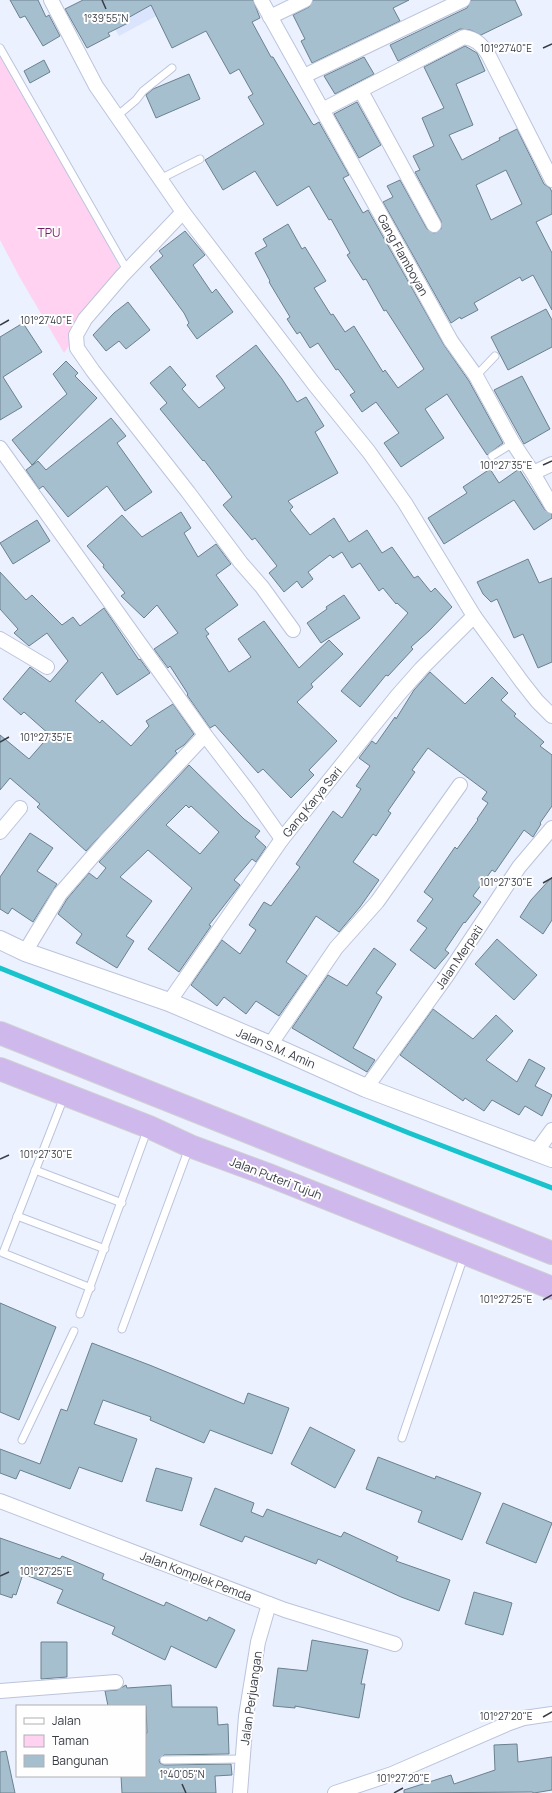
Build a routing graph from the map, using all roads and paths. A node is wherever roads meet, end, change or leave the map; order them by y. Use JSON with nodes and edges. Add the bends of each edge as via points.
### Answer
{"nodes":[{"id":1,"x":51,"y":0,"type":"edge"},
{"id":2,"x":261,"y":0,"type":"edge"},
{"id":3,"x":305,"y":0,"type":"edge"},
{"id":4,"x":463,"y":0,"type":"edge"},
{"id":5,"x":270,"y":17,"type":"junction"},
{"id":6,"x":0,"y":48,"type":"edge"},
{"id":7,"x":172,"y":68,"type":"dead end"},
{"id":8,"x":304,"y":76,"type":"junction"},
{"id":9,"x":361,"y":91,"type":"junction"},
{"id":10,"x":322,"y":110,"type":"junction"},
{"id":11,"x":117,"y":116,"type":"junction"},
{"id":12,"x":200,"y":159,"type":"dead end"},
{"id":13,"x":160,"y":179,"type":"junction"},
{"id":14,"x":552,"y":180,"type":"edge"},
{"id":15,"x":183,"y":212,"type":"junction"},
{"id":16,"x":434,"y":225,"type":"dead end"},
{"id":17,"x":127,"y":270,"type":"junction"},
{"id":18,"x":495,"y":356,"type":"dead end"},
{"id":19,"x":476,"y":376,"type":"junction"},
{"id":20,"x":513,"y":442,"type":"junction"},
{"id":21,"x":0,"y":448,"type":"edge"},
{"id":22,"x":492,"y":456,"type":"dead end"},
{"id":23,"x":552,"y":464,"type":"edge"},
{"id":24,"x":533,"y":473,"type":"junction"},
{"id":25,"x":552,"y":506,"type":"edge"},
{"id":26,"x":474,"y":616,"type":"junction"},
{"id":27,"x":293,"y":630,"type":"dead end"},
{"id":28,"x":0,"y":639,"type":"edge"},
{"id":29,"x":47,"y":667,"type":"dead end"},
{"id":30,"x":552,"y":716,"type":"edge"},
{"id":31,"x":205,"y":735,"type":"junction"},
{"id":32,"x":460,"y":785,"type":"dead end"},
{"id":33,"x":20,"y":808,"type":"dead end"},
{"id":34,"x":552,"y":828,"type":"edge"},
{"id":35,"x":0,"y":832,"type":"edge"},
{"id":36,"x":282,"y":839,"type":"junction"},
{"id":37,"x":0,"y":940,"type":"edge"},
{"id":38,"x":24,"y":952,"type":"junction"},
{"id":39,"x":169,"y":1002,"type":"junction"},
{"id":40,"x":0,"y":1033,"type":"edge"},
{"id":41,"x":270,"y":1044,"type":"junction"},
{"id":42,"x":0,"y":1069,"type":"edge"},
{"id":43,"x":366,"y":1088,"type":"junction"},
{"id":44,"x":65,"y":1094,"type":"junction"},
{"id":45,"x":149,"y":1127,"type":"junction"},
{"id":46,"x":552,"y":1130,"type":"edge"},
{"id":47,"x":278,"y":1144,"type":"junction"},
{"id":48,"x":190,"y":1146,"type":"junction"},
{"id":49,"x":544,"y":1155,"type":"edge"},
{"id":50,"x":35,"y":1170,"type":"junction"},
{"id":51,"x":266,"y":1174,"type":"junction"},
{"id":52,"x":122,"y":1203,"type":"junction"},
{"id":53,"x":18,"y":1216,"type":"junction"},
{"id":54,"x":105,"y":1249,"type":"junction"},
{"id":55,"x":465,"y":1253,"type":"junction"},
{"id":56,"x":552,"y":1253,"type":"edge"},
{"id":57,"x":2,"y":1254,"type":"edge"},
{"id":58,"x":91,"y":1288,"type":"junction"},
{"id":59,"x":552,"y":1288,"type":"edge"},
{"id":60,"x":80,"y":1314,"type":"dead end"},
{"id":61,"x":122,"y":1330,"type":"dead end"},
{"id":62,"x":74,"y":1331,"type":"dead end"},
{"id":63,"x":402,"y":1438,"type":"dead end"},
{"id":64,"x":22,"y":1440,"type":"dead end"},
{"id":65,"x":0,"y":1501,"type":"edge"},
{"id":66,"x":268,"y":1604,"type":"junction"},
{"id":67,"x":395,"y":1644,"type":"dead end"},
{"id":68,"x":116,"y":1682,"type":"dead end"},
{"id":69,"x":0,"y":1691,"type":"edge"},
{"id":70,"x":552,"y":1714,"type":"edge"},
{"id":71,"x":243,"y":1759,"type":"junction"},
{"id":72,"x":164,"y":1760,"type":"dead end"},
{"id":73,"x":240,"y":1793,"type":"edge"},
{"id":74,"x":334,"y":1793,"type":"edge"}],
"edges":[{"from":1,"to":11,"type":"street","via":[[96,86]]},
{"from":2,"to":5,"type":"street","name":"Gang Flamboyan"},
{"from":3,"to":5,"type":"street"},
{"from":4,"to":8,"type":"street"},
{"from":5,"to":8,"type":"street","name":"Gang Flamboyan"},
{"from":6,"to":17,"type":"lane"},
{"from":7,"to":11,"type":"lane"},
{"from":8,"to":10,"type":"street","name":"Gang Flamboyan"},
{"from":9,"to":10,"type":"street"},
{"from":9,"to":14,"type":"street","via":[[464,37],[478,41],[488,54]]},
{"from":9,"to":16,"type":"street"},
{"from":10,"to":19,"type":"street","name":"Gang Flamboyan","via":[[452,340]]},
{"from":11,"to":13,"type":"street"},
{"from":12,"to":13,"type":"lane"},
{"from":13,"to":15,"type":"street"},
{"from":15,"to":17,"type":"street"},
{"from":15,"to":26,"type":"street","via":[[369,452]]},
{"from":17,"to":27,"type":"street","via":[[85,319],[76,335],[77,348]]},
{"from":18,"to":19,"type":"lane"},
{"from":19,"to":20,"type":"street","name":"Gang Flamboyan"},
{"from":20,"to":22,"type":"lane"},
{"from":20,"to":24,"type":"street","name":"Gang Flamboyan"},
{"from":21,"to":31,"type":"street"},
{"from":23,"to":24,"type":"street"},
{"from":24,"to":25,"type":"street","name":"Gang Flamboyan"},
{"from":26,"to":30,"type":"street","via":[[522,682]]},
{"from":26,"to":36,"type":"street","name":"Gang Karya Sari","via":[[398,695]]},
{"from":28,"to":29,"type":"street"},
{"from":31,"to":36,"type":"street"},
{"from":31,"to":38,"type":"street","via":[[60,894]]},
{"from":32,"to":41,"type":"street","via":[[377,902],[336,948]]},
{"from":33,"to":35,"type":"street"},
{"from":34,"to":43,"type":"street","name":"Jalan Merpati","via":[[519,867],[446,977]]},
{"from":36,"to":39,"type":"street","name":"Gang Karya Sari"},
{"from":37,"to":38,"type":"street","name":"Jalan S.M. Amin"},
{"from":38,"to":39,"type":"street","name":"Jalan S.M. Amin"},
{"from":39,"to":41,"type":"street","name":"Jalan S.M. Amin"},
{"from":40,"to":47,"type":"highway"},
{"from":41,"to":43,"type":"street","name":"Jalan S.M. Amin"},
{"from":42,"to":44,"type":"highway","name":"Jalan Puteri Tujuh"},
{"from":43,"to":49,"type":"street","name":"Jalan S.M. Amin"},
{"from":44,"to":45,"type":"highway","name":"Jalan Puteri Tujuh"},
{"from":44,"to":50,"type":"lane"},
{"from":45,"to":48,"type":"highway","name":"Jalan Puteri Tujuh"},
{"from":45,"to":52,"type":"lane"},
{"from":46,"to":49,"type":"street"},
{"from":47,"to":51,"type":"highway"},
{"from":47,"to":56,"type":"highway"},
{"from":48,"to":51,"type":"highway","name":"Jalan Puteri Tujuh"},
{"from":48,"to":61,"type":"lane"},
{"from":50,"to":52,"type":"lane"},
{"from":50,"to":53,"type":"lane"},
{"from":51,"to":55,"type":"highway","name":"Jalan Puteri Tujuh"},
{"from":52,"to":54,"type":"lane"},
{"from":53,"to":54,"type":"lane"},
{"from":53,"to":57,"type":"lane"},
{"from":54,"to":58,"type":"lane"},
{"from":55,"to":59,"type":"highway","name":"Jalan Puteri Tujuh"},
{"from":55,"to":63,"type":"lane"},
{"from":57,"to":58,"type":"lane"},
{"from":58,"to":60,"type":"lane"},
{"from":62,"to":64,"type":"lane"},
{"from":65,"to":66,"type":"street","name":"Jalan Komplek Pemda"},
{"from":66,"to":67,"type":"street","name":"Jalan Komplek Pemda"},
{"from":66,"to":71,"type":"street","name":"Jalan Perjuangan","via":[[258,1642],[246,1716]]},
{"from":68,"to":69,"type":"street"},
{"from":70,"to":74,"type":"street","via":[[524,1718],[507,1724],[392,1774]]},
{"from":71,"to":72,"type":"lane"},
{"from":71,"to":73,"type":"street","name":"Jalan Perjuangan"}]}
